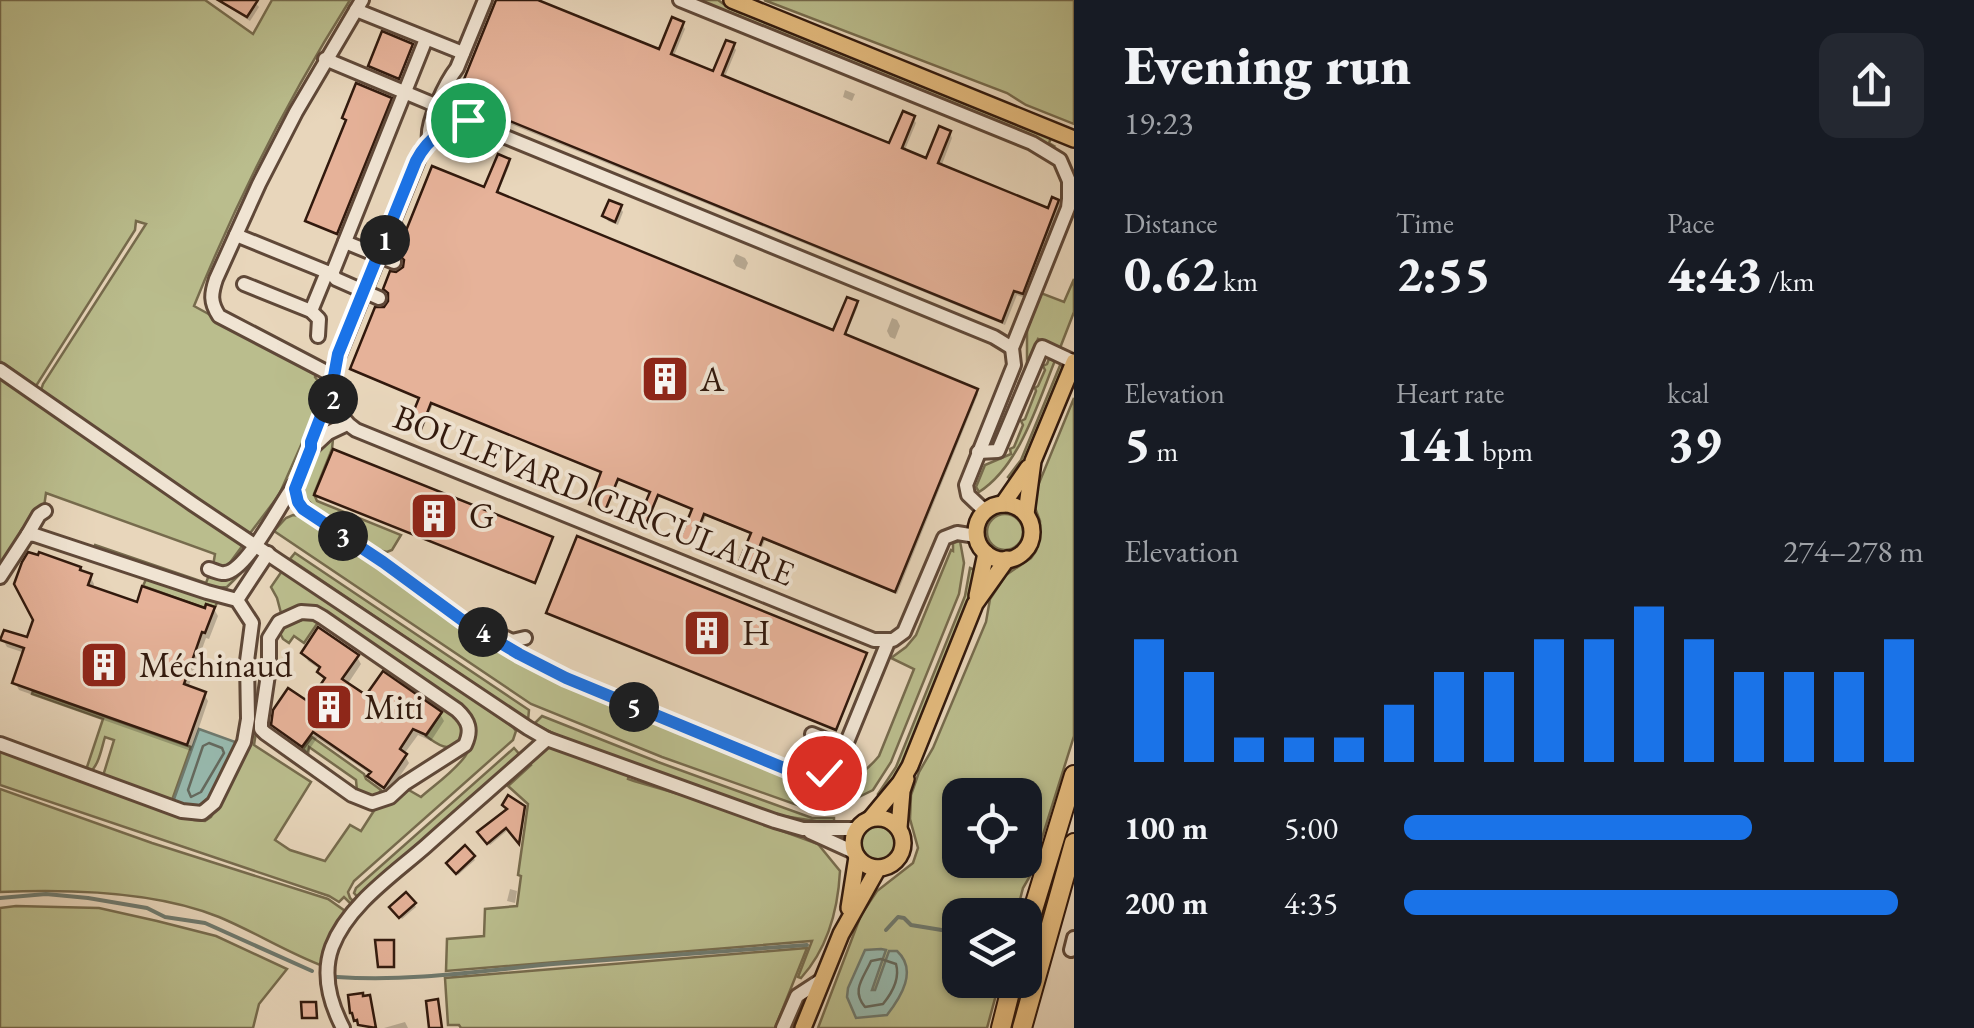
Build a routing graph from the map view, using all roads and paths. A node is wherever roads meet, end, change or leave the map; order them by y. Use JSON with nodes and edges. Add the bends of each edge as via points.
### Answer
{"nodes":[{"id":1,"x":485,"y":0,"type":"edge"},
{"id":2,"x":680,"y":0,"type":"edge"},
{"id":3,"x":732,"y":0,"type":"edge"},
{"id":4,"x":359,"y":5,"type":"edge"},
{"id":5,"x":426,"y":39,"type":"junction"},
{"id":6,"x":463,"y":54,"type":"junction"},
{"id":7,"x":325,"y":59,"type":"junction"},
{"id":8,"x":405,"y":92,"type":"junction"},
{"id":9,"x":438,"y":106,"type":"junction"},
{"id":10,"x":476,"y":126,"type":"junction"},
{"id":11,"x":1074,"y":139,"type":"edge"},
{"id":12,"x":430,"y":140,"type":"junction"},
{"id":13,"x":236,"y":236,"type":"junction"},
{"id":14,"x":345,"y":242,"type":"junction"},
{"id":15,"x":378,"y":255,"type":"junction"},
{"id":16,"x":394,"y":262,"type":"dead end"},
{"id":17,"x":329,"y":273,"type":"junction"},
{"id":18,"x":244,"y":284,"type":"dead end"},
{"id":19,"x":364,"y":292,"type":"junction"},
{"id":20,"x":379,"y":298,"type":"dead end"},
{"id":21,"x":311,"y":311,"type":"junction"},
{"id":22,"x":318,"y":336,"type":"dead end"},
{"id":23,"x":1012,"y":348,"type":"junction"},
{"id":24,"x":1074,"y":362,"type":"edge"},
{"id":25,"x":0,"y":370,"type":"edge"},
{"id":26,"x":334,"y":376,"type":"junction"},
{"id":27,"x":335,"y":398,"type":"junction"},
{"id":28,"x":348,"y":424,"type":"junction"},
{"id":29,"x":311,"y":448,"type":"junction"},
{"id":30,"x":978,"y":452,"type":"junction"},
{"id":31,"x":1033,"y":461,"type":"junction"},
{"id":32,"x":296,"y":483,"type":"junction"},
{"id":33,"x":1003,"y":504,"type":"junction"},
{"id":34,"x":303,"y":509,"type":"junction"},
{"id":35,"x":45,"y":512,"type":"dead end"},
{"id":36,"x":985,"y":512,"type":"junction"},
{"id":37,"x":278,"y":514,"type":"junction"},
{"id":38,"x":1026,"y":514,"type":"junction"},
{"id":39,"x":28,"y":534,"type":"junction"},
{"id":40,"x":976,"y":536,"type":"junction"},
{"id":41,"x":262,"y":549,"type":"junction"},
{"id":42,"x":986,"y":553,"type":"junction"},
{"id":43,"x":1007,"y":559,"type":"junction"},
{"id":44,"x":209,"y":569,"type":"dead end"},
{"id":45,"x":0,"y":577,"type":"edge"},
{"id":46,"x":419,"y":590,"type":"junction"},
{"id":47,"x":237,"y":600,"type":"junction"},
{"id":48,"x":976,"y":604,"type":"junction"},
{"id":49,"x":252,"y":623,"type":"junction"},
{"id":50,"x":270,"y":638,"type":"junction"},
{"id":51,"x":526,"y":638,"type":"dead end"},
{"id":52,"x":888,"y":642,"type":"junction"},
{"id":53,"x":812,"y":734,"type":"dead end"},
{"id":54,"x":547,"y":739,"type":"junction"},
{"id":55,"x":0,"y":744,"type":"edge"},
{"id":56,"x":846,"y":748,"type":"junction"},
{"id":57,"x":910,"y":766,"type":"junction"},
{"id":58,"x":1074,"y":775,"type":"edge"},
{"id":59,"x":871,"y":818,"type":"junction"},
{"id":60,"x":803,"y":828,"type":"junction"},
{"id":61,"x":899,"y":828,"type":"junction"},
{"id":62,"x":856,"y":829,"type":"junction"},
{"id":63,"x":1074,"y":843,"type":"edge"},
{"id":64,"x":856,"y":855,"type":"junction"},
{"id":65,"x":878,"y":868,"type":"junction"},
{"id":66,"x":1074,"y":880,"type":"edge"},
{"id":67,"x":1037,"y":898,"type":"edge"},
{"id":68,"x":842,"y":934,"type":"junction"},
{"id":69,"x":1045,"y":942,"type":"junction"},
{"id":70,"x":823,"y":979,"type":"junction"},
{"id":71,"x":1008,"y":998,"type":"edge"},
{"id":72,"x":342,"y":1028,"type":"edge"},
{"id":73,"x":784,"y":1028,"type":"edge"},
{"id":74,"x":803,"y":1028,"type":"edge"},
{"id":75,"x":1001,"y":1028,"type":"edge"},
{"id":76,"x":1022,"y":1028,"type":"edge"}],
"edges":[{"from":1,"to":6,"type":"street","name":"BOULEVARD CIRCULAIRE"},
{"from":2,"to":23,"type":"street","via":[[1060,160],[1069,182],[1068,208]]},
{"from":3,"to":11,"type":"main road"},
{"from":4,"to":5,"type":"street"},
{"from":4,"to":7,"type":"street"},
{"from":5,"to":6,"type":"street"},
{"from":5,"to":8,"type":"street"},
{"from":6,"to":9,"type":"street","name":"BOULEVARD CIRCULAIRE"},
{"from":7,"to":8,"type":"street"},
{"from":7,"to":13,"type":"street"},
{"from":8,"to":9,"type":"street"},
{"from":8,"to":14,"type":"street"},
{"from":9,"to":10,"type":"street"},
{"from":9,"to":12,"type":"street","name":"BOULEVARD CIRCULAIRE"},
{"from":10,"to":12,"type":"street","via":[[449,128]]},
{"from":10,"to":23,"type":"street"},
{"from":12,"to":15,"type":"street","name":"BOULEVARD CIRCULAIRE"},
{"from":13,"to":17,"type":"street"},
{"from":13,"to":26,"type":"street","via":[[212,306],[219,316]]},
{"from":14,"to":15,"type":"street"},
{"from":14,"to":17,"type":"street"},
{"from":15,"to":16,"type":"street"},
{"from":15,"to":19,"type":"street","name":"BOULEVARD CIRCULAIRE"},
{"from":17,"to":19,"type":"street"},
{"from":17,"to":21,"type":"street"},
{"from":18,"to":21,"type":"street"},
{"from":19,"to":20,"type":"street"},
{"from":19,"to":26,"type":"street","name":"BOULEVARD CIRCULAIRE"},
{"from":21,"to":22,"type":"street"},
{"from":23,"to":30,"type":"street","via":[[1014,365]]},
{"from":24,"to":30,"type":"street","via":[[1042,347],[998,451]]},
{"from":24,"to":31,"type":"main road"},
{"from":25,"to":41,"type":"street"},
{"from":26,"to":27,"type":"street","name":"BOULEVARD CIRCULAIRE"},
{"from":27,"to":28,"type":"street","name":"BOULEVARD CIRCULAIRE"},
{"from":27,"to":29,"type":"street"},
{"from":28,"to":29,"type":"street"},
{"from":28,"to":52,"type":"street","name":"BOULEVARD CIRCULAIRE"},
{"from":29,"to":32,"type":"street"},
{"from":30,"to":36,"type":"street","via":[[966,490]]},
{"from":31,"to":33,"type":"main road"},
{"from":31,"to":38,"type":"main road"},
{"from":32,"to":34,"type":"street"},
{"from":32,"to":37,"type":"street"},
{"from":33,"to":36,"type":"main road"},
{"from":33,"to":38,"type":"main road"},
{"from":34,"to":37,"type":"street"},
{"from":34,"to":46,"type":"street"},
{"from":35,"to":39,"type":"street"},
{"from":36,"to":40,"type":"main road"},
{"from":37,"to":41,"type":"street"},
{"from":38,"to":43,"type":"main road","via":[[1030,540]]},
{"from":39,"to":45,"type":"street"},
{"from":39,"to":47,"type":"street"},
{"from":40,"to":42,"type":"main road"},
{"from":40,"to":52,"type":"street","via":[[944,538],[908,627]]},
{"from":41,"to":44,"type":"street","via":[[229,572]]},
{"from":41,"to":47,"type":"street"},
{"from":41,"to":54,"type":"street"},
{"from":42,"to":43,"type":"main road"},
{"from":42,"to":48,"type":"main road"},
{"from":43,"to":48,"type":"main road"},
{"from":46,"to":51,"type":"street","via":[[508,640]]},
{"from":46,"to":56,"type":"street","via":[[566,678],[796,773],[824,773]]},
{"from":47,"to":49,"type":"street"},
{"from":48,"to":57,"type":"main road"},
{"from":49,"to":50,"type":"street"},
{"from":49,"to":55,"type":"street","via":[[244,742],[214,803],[202,813]]},
{"from":50,"to":50,"type":"street","via":[[292,615],[315,614],[457,710],[468,723],[465,745],[386,799],[372,803],[352,795],[262,729]]},
{"from":52,"to":56,"type":"street"},
{"from":53,"to":56,"type":"street"},
{"from":54,"to":60,"type":"street"},
{"from":54,"to":72,"type":"street","via":[[342,927],[327,978]]},
{"from":57,"to":59,"type":"main road"},
{"from":57,"to":61,"type":"main road"},
{"from":58,"to":67,"type":"highway"},
{"from":59,"to":61,"type":"main road"},
{"from":59,"to":62,"type":"main road"},
{"from":60,"to":62,"type":"street"},
{"from":60,"to":64,"type":"street"},
{"from":61,"to":65,"type":"main road","via":[[902,852]]},
{"from":62,"to":64,"type":"main road"},
{"from":63,"to":69,"type":"highway"},
{"from":64,"to":65,"type":"main road"},
{"from":64,"to":68,"type":"main road"},
{"from":65,"to":68,"type":"main road"},
{"from":66,"to":69,"type":"highway","via":[[1059,929]]},
{"from":68,"to":70,"type":"main road"},
{"from":69,"to":76,"type":"highway"},
{"from":70,"to":73,"type":"street","via":[[797,996]]},
{"from":70,"to":74,"type":"main road"},
{"from":71,"to":75,"type":"highway"}]}
